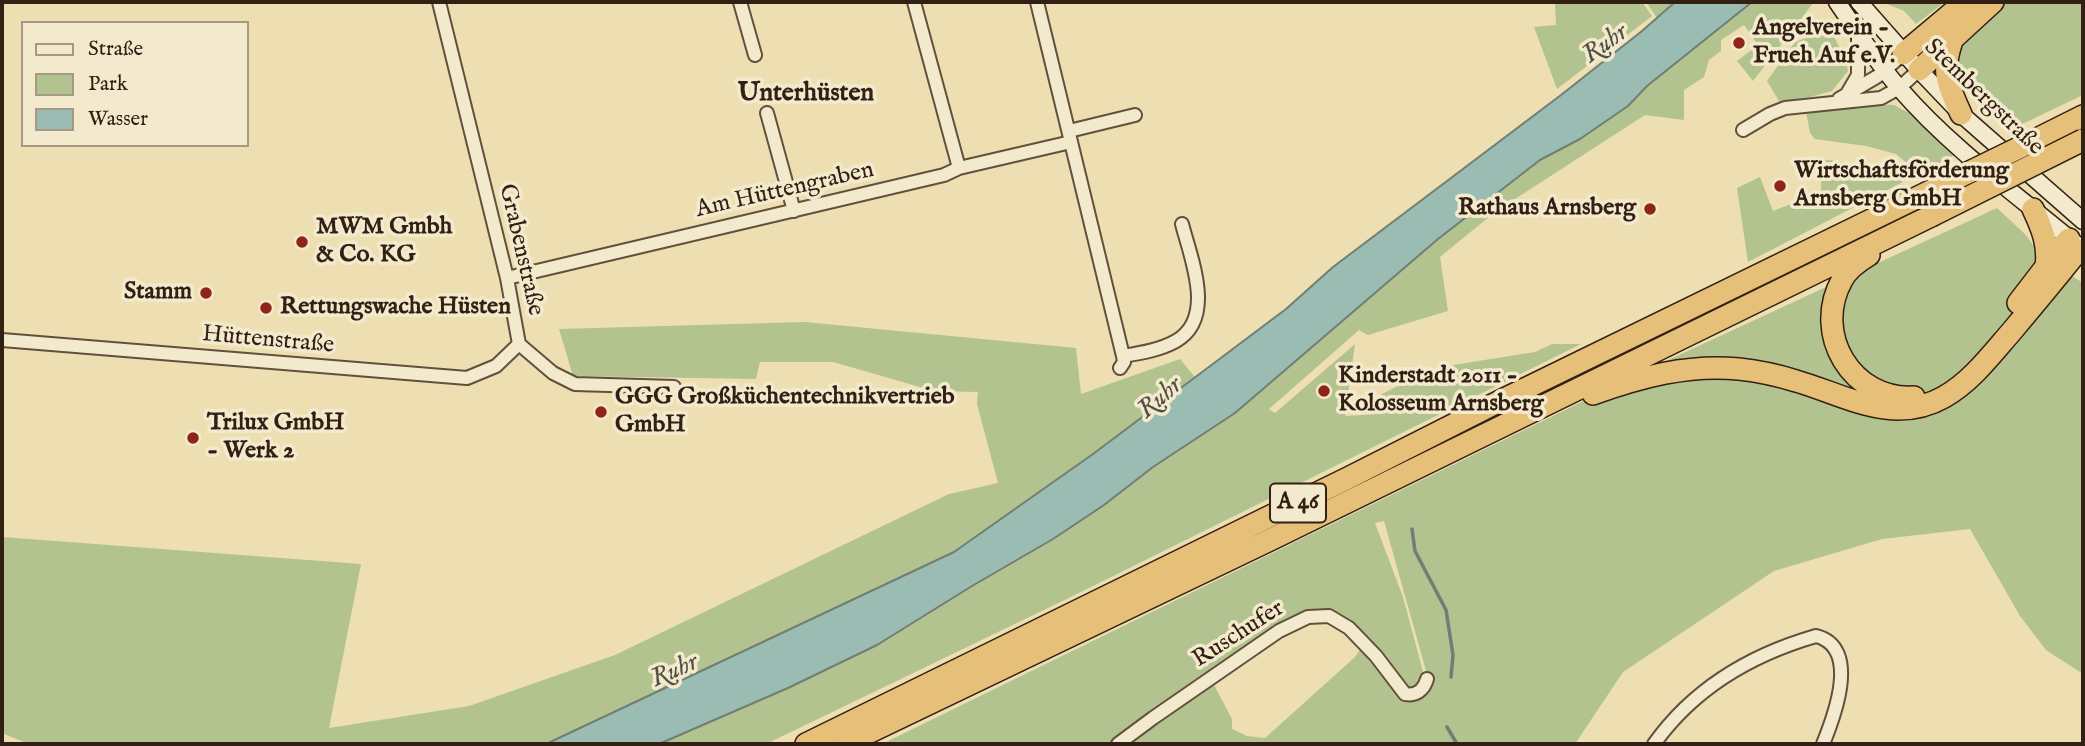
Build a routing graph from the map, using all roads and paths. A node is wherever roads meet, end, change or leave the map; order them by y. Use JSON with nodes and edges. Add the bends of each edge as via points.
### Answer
{"nodes":[{"id":1,"x":439,"y":2,"type":"edge"},
{"id":2,"x":740,"y":2,"type":"edge"},
{"id":3,"x":914,"y":2,"type":"edge"},
{"id":4,"x":1037,"y":2,"type":"edge"},
{"id":5,"x":1837,"y":2,"type":"edge"},
{"id":6,"x":1859,"y":2,"type":"edge"},
{"id":7,"x":1965,"y":2,"type":"edge"},
{"id":8,"x":1993,"y":2,"type":"edge"},
{"id":9,"x":1858,"y":32,"type":"junction"},
{"id":10,"x":1952,"y":41,"type":"junction"},
{"id":11,"x":1903,"y":54,"type":"junction"},
{"id":12,"x":755,"y":55,"type":"dead end"},
{"id":13,"x":1885,"y":70,"type":"junction"},
{"id":14,"x":1919,"y":71,"type":"junction"},
{"id":15,"x":1899,"y":88,"type":"junction"},
{"id":16,"x":1846,"y":96,"type":"junction"},
{"id":17,"x":1832,"y":102,"type":"junction"},
{"id":18,"x":766,"y":113,"type":"dead end"},
{"id":19,"x":1961,"y":114,"type":"junction"},
{"id":20,"x":1135,"y":115,"type":"dead end"},
{"id":21,"x":2083,"y":116,"type":"edge"},
{"id":22,"x":1743,"y":130,"type":"dead end"},
{"id":23,"x":1070,"y":136,"type":"junction"},
{"id":24,"x":2083,"y":140,"type":"edge"},
{"id":25,"x":959,"y":168,"type":"junction"},
{"id":26,"x":2033,"y":209,"type":"junction"},
{"id":27,"x":794,"y":211,"type":"junction"},
{"id":28,"x":1928,"y":217,"type":"junction"},
{"id":29,"x":2083,"y":221,"type":"edge"},
{"id":30,"x":1182,"y":224,"type":"dead end"},
{"id":31,"x":2078,"y":253,"type":"edge"},
{"id":32,"x":2047,"y":277,"type":"junction"},
{"id":33,"x":507,"y":278,"type":"junction"},
{"id":34,"x":2,"y":340,"type":"edge"},
{"id":35,"x":519,"y":344,"type":"junction"},
{"id":36,"x":674,"y":387,"type":"dead end"},
{"id":37,"x":1492,"y":431,"type":"junction"},
{"id":38,"x":1427,"y":679,"type":"dead end"},
{"id":39,"x":806,"y":744,"type":"edge"},
{"id":40,"x":845,"y":744,"type":"edge"},
{"id":41,"x":1118,"y":744,"type":"edge"},
{"id":42,"x":1654,"y":744,"type":"edge"},
{"id":43,"x":1823,"y":744,"type":"edge"}],
"edges":[{"from":1,"to":33,"type":"street","name":"Grabenstraße"},
{"from":2,"to":12,"type":"street"},
{"from":3,"to":25,"type":"street"},
{"from":4,"to":23,"type":"street"},
{"from":5,"to":9,"type":"main road","name":"Stembergstraße"},
{"from":6,"to":11,"type":"main road","name":"Stembergstraße"},
{"from":7,"to":11,"type":"highway"},
{"from":8,"to":10,"type":"highway"},
{"from":9,"to":13,"type":"main road","name":"Stembergstraße"},
{"from":9,"to":16,"type":"street","via":[[1858,75]]},
{"from":10,"to":14,"type":"highway"},
{"from":10,"to":19,"type":"highway","via":[[1946,72]]},
{"from":11,"to":13,"type":"street"},
{"from":11,"to":14,"type":"main road","name":"Stembergstraße"},
{"from":13,"to":15,"type":"main road","name":"Stembergstraße"},
{"from":13,"to":16,"type":"street"},
{"from":14,"to":15,"type":"street"},
{"from":14,"to":19,"type":"main road","name":"Stembergstraße"},
{"from":15,"to":17,"type":"street","via":[[1881,98]]},
{"from":15,"to":26,"type":"main road","name":"Stembergstraße"},
{"from":16,"to":17,"type":"street"},
{"from":17,"to":22,"type":"street","via":[[1779,110]]},
{"from":18,"to":27,"type":"street"},
{"from":19,"to":29,"type":"main road","name":"Stembergstraße"},
{"from":20,"to":23,"type":"street","name":"Am Hüttengraben"},
{"from":21,"to":39,"type":"highway","number":"A 46","bridge":true},
{"from":23,"to":25,"type":"street","name":"Am Hüttengraben"},
{"from":23,"to":30,"type":"street","via":[[1121,362],[1175,341],[1193,325],[1200,297]]},
{"from":24,"to":28,"type":"highway","number":"A 46","bridge":true},
{"from":25,"to":27,"type":"street","name":"Am Hüttengraben"},
{"from":26,"to":31,"type":"main road","name":"Stembergstraße"},
{"from":26,"to":32,"type":"highway","via":[[2046,242]]},
{"from":27,"to":33,"type":"street","name":"Am Hüttengraben"},
{"from":28,"to":32,"type":"highway","via":[[1864,258],[1842,279],[1834,298],[1830,320],[1840,355],[1858,377],[1886,394],[1915,396],[1953,380]]},
{"from":28,"to":37,"type":"highway","number":"A 46"},
{"from":31,"to":32,"type":"highway"},
{"from":31,"to":32,"type":"highway"},
{"from":32,"to":37,"type":"highway","via":[[1973,374],[1944,397],[1915,408],[1865,406],[1761,372],[1696,369],[1621,384]]},
{"from":33,"to":35,"type":"street","name":"Grabenstraße"},
{"from":34,"to":35,"type":"street","name":"Hüttenstraße","via":[[467,378],[496,366]]},
{"from":35,"to":36,"type":"street","name":"Grabenstraße","via":[[575,384]]},
{"from":37,"to":40,"type":"highway","number":"A 46"},
{"from":38,"to":41,"type":"street","name":"Ruschufer","via":[[1421,690],[1407,695],[1349,628],[1329,616],[1315,615],[1279,631]]},
{"from":42,"to":43,"type":"street","via":[[1682,710],[1714,682],[1766,653],[1816,636],[1832,645],[1842,676],[1836,711]]}]}
